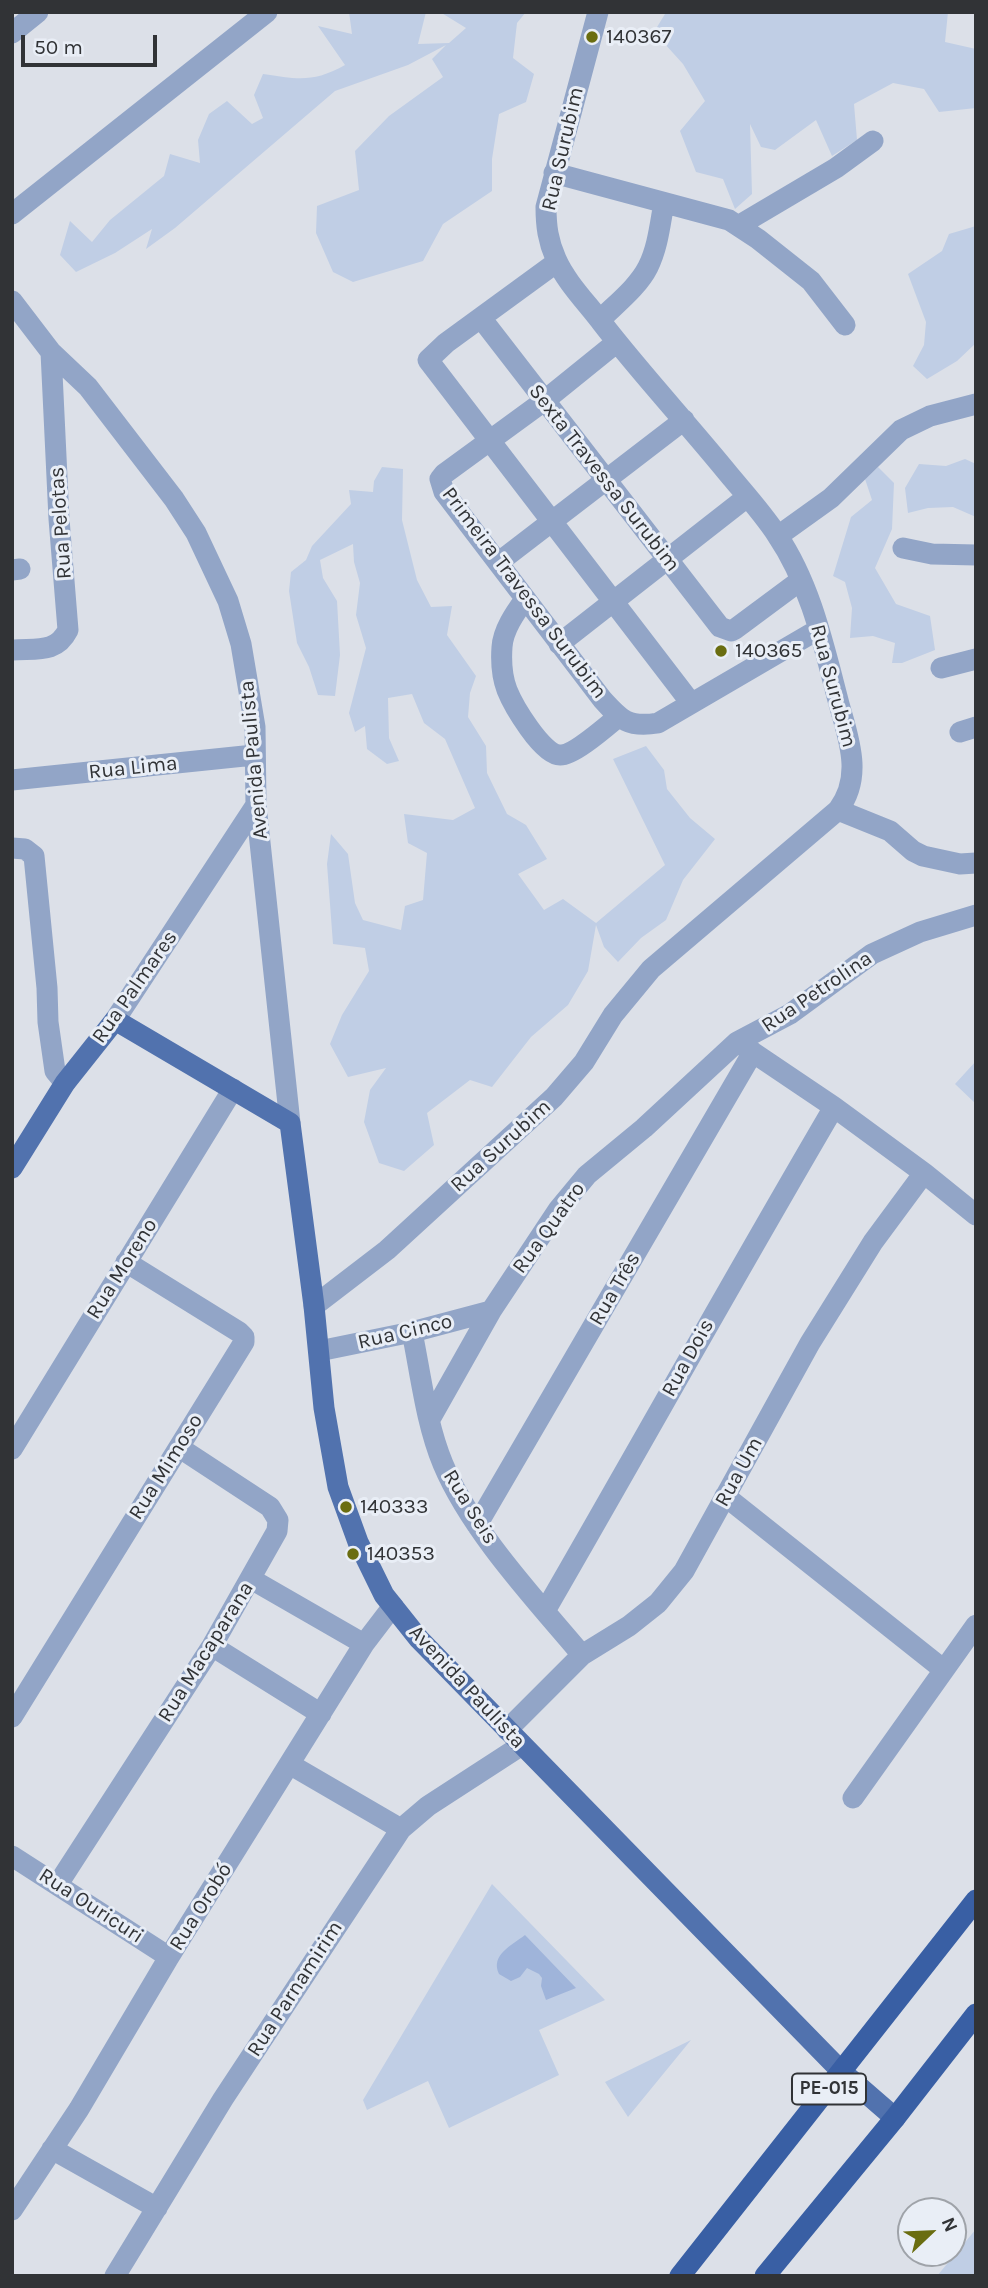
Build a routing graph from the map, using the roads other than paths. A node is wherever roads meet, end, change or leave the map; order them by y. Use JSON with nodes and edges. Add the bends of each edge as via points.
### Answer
{"nodes":[{"id":1,"x":38,"y":12,"type":"edge"},
{"id":2,"x":267,"y":12,"type":"edge"},
{"id":3,"x":598,"y":12,"type":"edge"},
{"id":4,"x":12,"y":33,"type":"edge"},
{"id":5,"x":873,"y":141,"type":"dead end"},
{"id":6,"x":554,"y":173,"type":"junction"},
{"id":7,"x":664,"y":203,"type":"junction"},
{"id":8,"x":12,"y":214,"type":"edge"},
{"id":9,"x":738,"y":226,"type":"junction"},
{"id":10,"x":557,"y":262,"type":"junction"},
{"id":11,"x":12,"y":301,"type":"edge"},
{"id":12,"x":481,"y":318,"type":"junction"},
{"id":13,"x":600,"y":320,"type":"junction"},
{"id":14,"x":845,"y":325,"type":"dead end"},
{"id":15,"x":617,"y":342,"type":"junction"},
{"id":16,"x":51,"y":352,"type":"junction"},
{"id":17,"x":544,"y":401,"type":"junction"},
{"id":18,"x":976,"y":404,"type":"edge"},
{"id":19,"x":684,"y":420,"type":"junction"},
{"id":20,"x":490,"y":441,"type":"junction"},
{"id":21,"x":605,"y":479,"type":"junction"},
{"id":22,"x":747,"y":497,"type":"junction"},
{"id":23,"x":552,"y":520,"type":"junction"},
{"id":24,"x":778,"y":536,"type":"junction"},
{"id":25,"x":902,"y":548,"type":"dead end"},
{"id":26,"x":976,"y":555,"type":"edge"},
{"id":27,"x":667,"y":560,"type":"junction"},
{"id":28,"x":499,"y":562,"type":"junction"},
{"id":29,"x":801,"y":580,"type":"junction"},
{"id":30,"x":525,"y":599,"type":"junction"},
{"id":31,"x":613,"y":600,"type":"junction"},
{"id":32,"x":819,"y":629,"type":"junction"},
{"id":33,"x":559,"y":643,"type":"junction"},
{"id":34,"x":12,"y":650,"type":"edge"},
{"id":35,"x":976,"y":659,"type":"edge"},
{"id":36,"x":941,"y":668,"type":"dead end"},
{"id":37,"x":691,"y":704,"type":"junction"},
{"id":38,"x":618,"y":717,"type":"junction"},
{"id":39,"x":254,"y":755,"type":"junction"},
{"id":40,"x":12,"y":780,"type":"edge"},
{"id":41,"x":256,"y":805,"type":"junction"},
{"id":42,"x":838,"y":810,"type":"junction"},
{"id":43,"x":12,"y":848,"type":"edge"},
{"id":44,"x":976,"y":863,"type":"edge"},
{"id":45,"x":976,"y":915,"type":"edge"},
{"id":46,"x":115,"y":1020,"type":"junction"},
{"id":47,"x":745,"y":1047,"type":"junction"},
{"id":48,"x":65,"y":1083,"type":"junction"},
{"id":49,"x":233,"y":1089,"type":"junction"},
{"id":50,"x":834,"y":1107,"type":"junction"},
{"id":51,"x":290,"y":1123,"type":"junction"},
{"id":52,"x":12,"y":1167,"type":"edge"},
{"id":53,"x":924,"y":1173,"type":"junction"},
{"id":54,"x":976,"y":1215,"type":"edge"},
{"id":55,"x":126,"y":1262,"type":"junction"},
{"id":56,"x":314,"y":1306,"type":"junction"},
{"id":57,"x":491,"y":1311,"type":"junction"},
{"id":58,"x":412,"y":1332,"type":"junction"},
{"id":59,"x":319,"y":1351,"type":"junction"},
{"id":60,"x":430,"y":1419,"type":"junction"},
{"id":61,"x":180,"y":1448,"type":"junction"},
{"id":62,"x":12,"y":1449,"type":"edge"},
{"id":63,"x":725,"y":1496,"type":"junction"},
{"id":64,"x":477,"y":1525,"type":"junction"},
{"id":65,"x":251,"y":1579,"type":"junction"},
{"id":66,"x":393,"y":1606,"type":"junction"},
{"id":67,"x":545,"y":1611,"type":"junction"},
{"id":68,"x":976,"y":1625,"type":"edge"},
{"id":69,"x":364,"y":1644,"type":"junction"},
{"id":70,"x":212,"y":1646,"type":"junction"},
{"id":71,"x":582,"y":1655,"type":"junction"},
{"id":72,"x":944,"y":1670,"type":"junction"},
{"id":73,"x":321,"y":1714,"type":"junction"},
{"id":74,"x":12,"y":1717,"type":"edge"},
{"id":75,"x":514,"y":1738,"type":"junction"},
{"id":76,"x":291,"y":1765,"type":"junction"},
{"id":77,"x":853,"y":1798,"type":"dead end"},
{"id":78,"x":401,"y":1829,"type":"junction"},
{"id":79,"x":12,"y":1856,"type":"edge"},
{"id":80,"x":58,"y":1884,"type":"junction"},
{"id":81,"x":976,"y":1900,"type":"edge"},
{"id":82,"x":169,"y":1957,"type":"junction"},
{"id":83,"x":976,"y":2014,"type":"edge"},
{"id":84,"x":842,"y":2071,"type":"junction"},
{"id":85,"x":895,"y":2118,"type":"junction"},
{"id":86,"x":52,"y":2149,"type":"junction"},
{"id":87,"x":157,"y":2208,"type":"junction"},
{"id":88,"x":12,"y":2210,"type":"edge"},
{"id":89,"x":115,"y":2276,"type":"edge"},
{"id":90,"x":680,"y":2276,"type":"edge"},
{"id":91,"x":765,"y":2276,"type":"edge"}],
"edges":[{"from":1,"to":4,"type":"street"},
{"from":2,"to":8,"type":"street"},
{"from":3,"to":6,"type":"street","name":"Rua Surubim"},
{"from":5,"to":9,"type":"street"},
{"from":6,"to":7,"type":"street"},
{"from":6,"to":10,"type":"street","name":"Rua Surubim","via":[[546,227]]},
{"from":7,"to":9,"type":"street"},
{"from":7,"to":13,"type":"street","via":[[648,267]]},
{"from":9,"to":14,"type":"street","via":[[811,281]]},
{"from":10,"to":12,"type":"street"},
{"from":10,"to":13,"type":"street","name":"Rua Surubim"},
{"from":11,"to":16,"type":"street","name":"Avenida Paulista"},
{"from":12,"to":17,"type":"street","name":"Sexta Travessa Surubim"},
{"from":12,"to":20,"type":"street","via":[[428,360]]},
{"from":13,"to":15,"type":"street","name":"Rua Surubim"},
{"from":15,"to":17,"type":"street","name":"Primeira Travessa Surubim"},
{"from":15,"to":19,"type":"street","name":"Rua Surubim"},
{"from":16,"to":34,"type":"street","name":"Rua Pelotas","via":[[68,630],[56,646]]},
{"from":16,"to":39,"type":"street","name":"Avenida Paulista","via":[[88,387],[196,533],[228,601],[241,644],[255,727]]},
{"from":17,"to":20,"type":"street","name":"Primeira Travessa Surubim"},
{"from":17,"to":21,"type":"street","name":"Sexta Travessa Surubim"},
{"from":18,"to":24,"type":"street","via":[[930,416],[901,430],[831,498]]},
{"from":19,"to":21,"type":"street"},
{"from":19,"to":22,"type":"street","name":"Rua Surubim"},
{"from":20,"to":23,"type":"street"},
{"from":20,"to":28,"type":"street","name":"Primeira Travessa Surubim","via":[[440,479],[444,492]]},
{"from":21,"to":23,"type":"street"},
{"from":21,"to":27,"type":"street","name":"Sexta Travessa Surubim"},
{"from":22,"to":24,"type":"street","name":"Rua Surubim"},
{"from":22,"to":27,"type":"street"},
{"from":23,"to":28,"type":"street"},
{"from":23,"to":31,"type":"street"},
{"from":24,"to":29,"type":"street","name":"Rua Surubim"},
{"from":25,"to":26,"type":"street"},
{"from":27,"to":29,"type":"street","name":"Sexta Travessa Surubim","via":[[720,627],[731,631]]},
{"from":27,"to":31,"type":"street"},
{"from":28,"to":30,"type":"street","name":"Primeira Travessa Surubim"},
{"from":29,"to":32,"type":"street","name":"Rua Surubim"},
{"from":30,"to":33,"type":"street","name":"Primeira Travessa Surubim"},
{"from":30,"to":38,"type":"street","via":[[502,645],[502,664],[508,691],[535,735],[560,755]]},
{"from":31,"to":33,"type":"street"},
{"from":31,"to":37,"type":"street"},
{"from":32,"to":37,"type":"street"},
{"from":32,"to":42,"type":"street","name":"Rua Surubim","via":[[853,769],[852,784]]},
{"from":33,"to":38,"type":"street","name":"Primeira Travessa Surubim"},
{"from":35,"to":36,"type":"street"},
{"from":37,"to":38,"type":"street","name":"Primeira Travessa Surubim","via":[[657,723],[628,723]]},
{"from":39,"to":40,"type":"street","name":"Rua Lima"},
{"from":39,"to":41,"type":"street","name":"Avenida Paulista"},
{"from":41,"to":46,"type":"street","name":"Rua Palmares"},
{"from":41,"to":51,"type":"street","name":"Avenida Paulista"},
{"from":42,"to":44,"type":"street","via":[[890,831],[923,856]]},
{"from":42,"to":56,"type":"street","name":"Rua Surubim","via":[[651,969],[554,1097],[387,1250]]},
{"from":43,"to":48,"type":"street","via":[[25,849],[34,856],[48,1022],[55,1071]]},
{"from":45,"to":47,"type":"street","name":"Rua Petrolina","via":[[920,932],[872,954]]},
{"from":46,"to":48,"type":"main road","name":"Rua Palmares"},
{"from":46,"to":49,"type":"main road"},
{"from":47,"to":50,"type":"street"},
{"from":47,"to":57,"type":"street","name":"Rua Quatro","via":[[587,1175],[558,1210]]},
{"from":47,"to":64,"type":"street","name":"Rua Três"},
{"from":48,"to":52,"type":"main road","name":"Rua Palmares"},
{"from":49,"to":51,"type":"main road"},
{"from":49,"to":55,"type":"street","name":"Rua Moreno"},
{"from":50,"to":53,"type":"street"},
{"from":50,"to":67,"type":"street","name":"Rua Dois"},
{"from":51,"to":56,"type":"main road","name":"Avenida Paulista"},
{"from":53,"to":54,"type":"street"},
{"from":53,"to":63,"type":"street","name":"Rua Um","via":[[873,1242],[810,1343]]},
{"from":55,"to":61,"type":"street","name":"Rua Mimoso","via":[[244,1337]]},
{"from":55,"to":62,"type":"street","name":"Rua Moreno"},
{"from":56,"to":59,"type":"main road","name":"Avenida Paulista"},
{"from":57,"to":58,"type":"street","name":"Rua Cinco"},
{"from":57,"to":60,"type":"street","name":"Rua Quatro"},
{"from":58,"to":59,"type":"street","name":"Rua Cinco"},
{"from":58,"to":60,"type":"street","name":"Rua Seis"},
{"from":59,"to":66,"type":"main road","name":"Avenida Paulista","via":[[338,1487],[358,1542]]},
{"from":60,"to":64,"type":"street","name":"Rua Seis","via":[[454,1490]]},
{"from":61,"to":65,"type":"street","name":"Rua Macaparana","via":[[274,1510],[276,1531]]},
{"from":61,"to":74,"type":"street","name":"Rua Mimoso"},
{"from":63,"to":71,"type":"street","name":"Rua Um","via":[[669,1593],[629,1626]]},
{"from":63,"to":72,"type":"street"},
{"from":64,"to":67,"type":"street","name":"Rua Seis"},
{"from":65,"to":69,"type":"street"},
{"from":65,"to":70,"type":"street","name":"Rua Macaparana"},
{"from":66,"to":69,"type":"street","name":"Rua Orobó"},
{"from":66,"to":75,"type":"main road","name":"Avenida Paulista"},
{"from":67,"to":71,"type":"street","name":"Rua Seis"},
{"from":68,"to":72,"type":"street"},
{"from":69,"to":73,"type":"street","name":"Rua Orobó"},
{"from":70,"to":73,"type":"street"},
{"from":70,"to":80,"type":"street","name":"Rua Macaparana"},
{"from":71,"to":75,"type":"street","name":"Rua Um"},
{"from":72,"to":77,"type":"street"},
{"from":73,"to":76,"type":"street","name":"Rua Orobó"},
{"from":75,"to":78,"type":"street","name":"Rua Parnamirim"},
{"from":75,"to":84,"type":"main road","name":"Avenida Paulista"},
{"from":76,"to":78,"type":"street"},
{"from":76,"to":82,"type":"street","name":"Rua Orobó"},
{"from":78,"to":87,"type":"street","name":"Rua Parnamirim","via":[[223,2099]]},
{"from":79,"to":80,"type":"street","name":"Rua Ouricuri"},
{"from":80,"to":82,"type":"street","name":"Rua Ouricuri"},
{"from":81,"to":84,"type":"highway","number":"PE-015"},
{"from":82,"to":86,"type":"street","name":"Rua Orobó"},
{"from":83,"to":85,"type":"highway","number":"PE-015"},
{"from":84,"to":85,"type":"main road","name":"Avenida Paulista"},
{"from":84,"to":90,"type":"highway","number":"PE-015"},
{"from":85,"to":91,"type":"highway","number":"PE-015"},
{"from":86,"to":87,"type":"street"},
{"from":86,"to":88,"type":"street","name":"Rua Orobó"},
{"from":87,"to":89,"type":"street","name":"Rua Parnamirim"}]}
